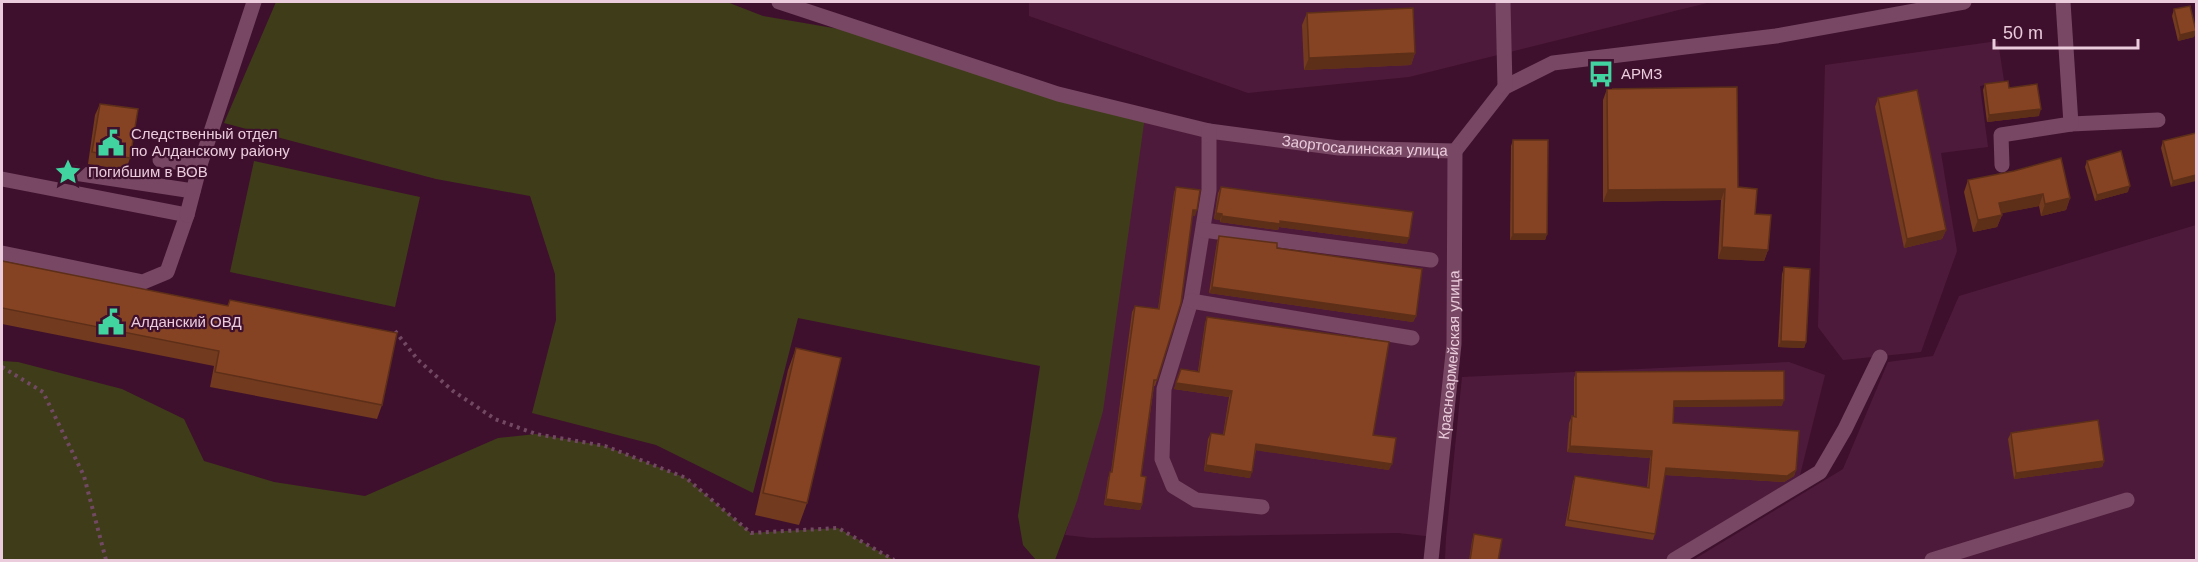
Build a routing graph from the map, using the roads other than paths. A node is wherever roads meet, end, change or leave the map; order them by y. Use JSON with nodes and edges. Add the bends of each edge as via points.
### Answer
{"nodes":[{"id":1,"x":254,"y":2,"type":"edge"},
{"id":2,"x":779,"y":2,"type":"edge"},
{"id":3,"x":1503,"y":2,"type":"edge"},
{"id":4,"x":1964,"y":2,"type":"edge"},
{"id":5,"x":2063,"y":2,"type":"edge"},
{"id":6,"x":1505,"y":87,"type":"junction"},
{"id":7,"x":2158,"y":120,"type":"dead end"},
{"id":8,"x":2071,"y":124,"type":"junction"},
{"id":9,"x":1209,"y":131,"type":"junction"},
{"id":10,"x":1455,"y":151,"type":"junction"},
{"id":11,"x":160,"y":160,"type":"dead end"},
{"id":12,"x":200,"y":165,"type":"junction"},
{"id":13,"x":2002,"y":165,"type":"dead end"},
{"id":14,"x":68,"y":172,"type":"dead end"},
{"id":15,"x":2,"y":179,"type":"edge"},
{"id":16,"x":193,"y":190,"type":"junction"},
{"id":17,"x":188,"y":215,"type":"junction"},
{"id":18,"x":1203,"y":230,"type":"junction"},
{"id":19,"x":2,"y":253,"type":"edge"},
{"id":20,"x":1431,"y":261,"type":"dead end"},
{"id":21,"x":1191,"y":301,"type":"junction"},
{"id":22,"x":1412,"y":338,"type":"dead end"},
{"id":23,"x":1880,"y":357,"type":"dead end"},
{"id":24,"x":2127,"y":500,"type":"dead end"},
{"id":25,"x":1262,"y":507,"type":"dead end"},
{"id":26,"x":1431,"y":561,"type":"edge"},
{"id":27,"x":1674,"y":561,"type":"edge"},
{"id":28,"x":1932,"y":561,"type":"edge"}],
"edges":[{"from":1,"to":12,"type":"street"},
{"from":2,"to":9,"type":"street","name":"Заортосалинская улица","via":[[1058,94]]},
{"from":3,"to":6,"type":"street"},
{"from":4,"to":6,"type":"street","name":"Заортосалинская улица","via":[[1776,36],[1553,63]]},
{"from":5,"to":8,"type":"street"},
{"from":6,"to":10,"type":"street","name":"Заортосалинская улица"},
{"from":7,"to":8,"type":"street"},
{"from":8,"to":13,"type":"street","via":[[2001,135]]},
{"from":9,"to":10,"type":"street","name":"Заортосалинская улица","via":[[1339,148]]},
{"from":9,"to":18,"type":"street","via":[[1209,190]]},
{"from":10,"to":26,"type":"street","name":"Красноармейская улица","via":[[1454,344]]},
{"from":11,"to":12,"type":"street"},
{"from":12,"to":16,"type":"street"},
{"from":14,"to":16,"type":"street"},
{"from":15,"to":17,"type":"street"},
{"from":16,"to":17,"type":"street"},
{"from":17,"to":19,"type":"street","via":[[167,272],[143,282]]},
{"from":18,"to":20,"type":"street"},
{"from":18,"to":21,"type":"street"},
{"from":21,"to":22,"type":"street"},
{"from":21,"to":25,"type":"street","via":[[1164,389],[1162,459],[1173,486],[1196,500]]},
{"from":23,"to":27,"type":"street","via":[[1820,472]]},
{"from":24,"to":28,"type":"street"}]}
